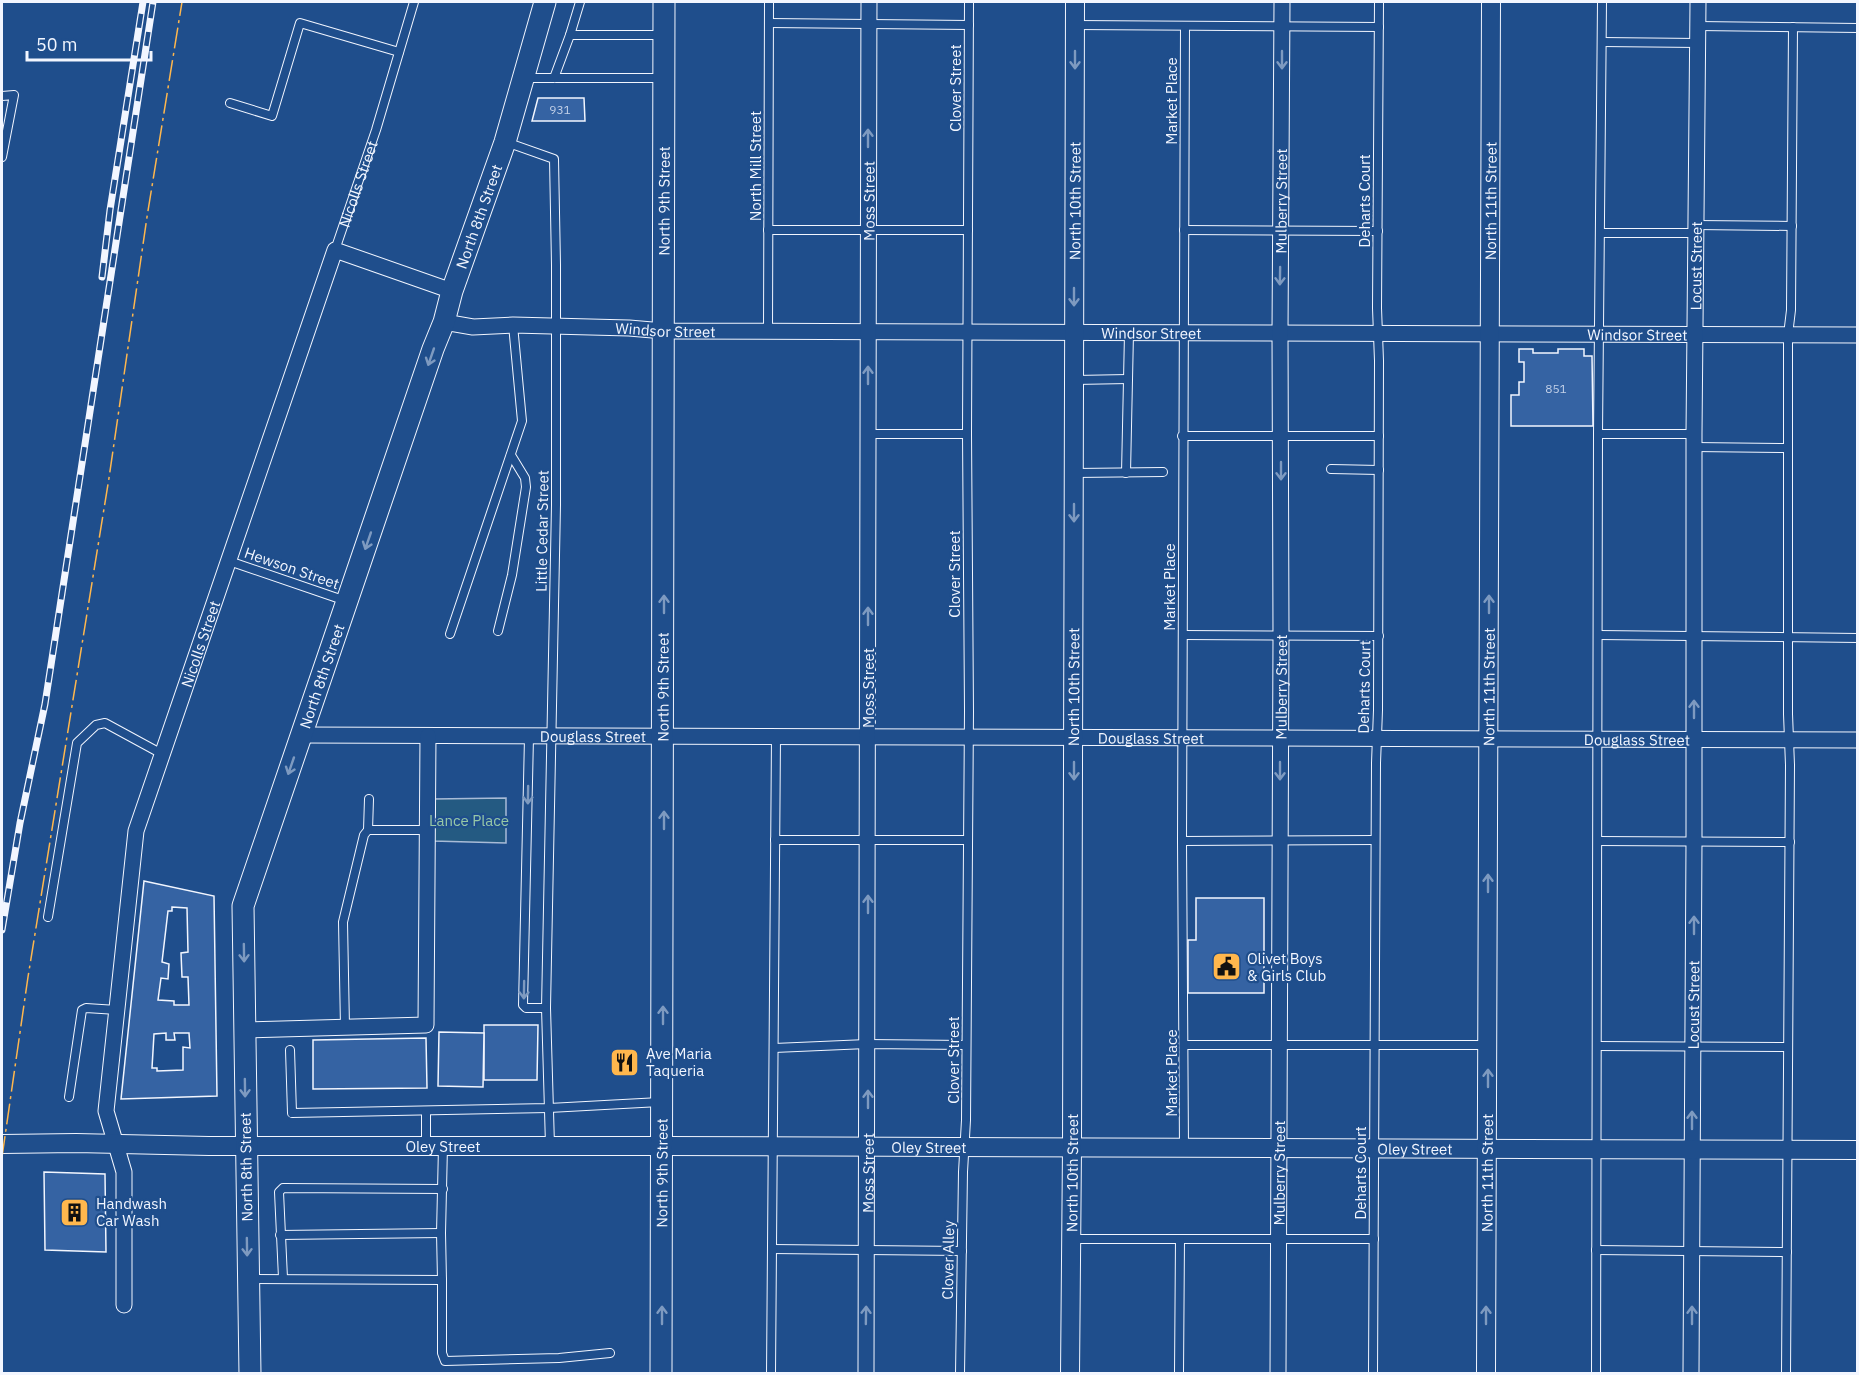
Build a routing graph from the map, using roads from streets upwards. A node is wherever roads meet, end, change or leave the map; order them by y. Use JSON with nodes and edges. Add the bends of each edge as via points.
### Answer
{"nodes":[{"id":1,"x":545,"y":2,"type":"edge"},
{"id":2,"x":664,"y":2,"type":"edge"},
{"id":3,"x":869,"y":2,"type":"edge"},
{"id":4,"x":1075,"y":2,"type":"edge"},
{"id":5,"x":1282,"y":2,"type":"edge"},
{"id":6,"x":1491,"y":2,"type":"edge"},
{"id":7,"x":1698,"y":2,"type":"edge"},
{"id":8,"x":452,"y":291,"type":"junction"},
{"id":9,"x":444,"y":322,"type":"junction"},
{"id":10,"x":664,"y":331,"type":"junction"},
{"id":11,"x":867,"y":332,"type":"junction"},
{"id":12,"x":1073,"y":332,"type":"junction"},
{"id":13,"x":1280,"y":333,"type":"junction"},
{"id":14,"x":1489,"y":334,"type":"junction"},
{"id":15,"x":1695,"y":335,"type":"junction"},
{"id":16,"x":1857,"y":335,"type":"edge"},
{"id":17,"x":302,"y":735,"type":"junction"},
{"id":18,"x":428,"y":736,"type":"junction"},
{"id":19,"x":664,"y":737,"type":"junction"},
{"id":20,"x":868,"y":738,"type":"junction"},
{"id":21,"x":1074,"y":738,"type":"junction"},
{"id":22,"x":1281,"y":738,"type":"junction"},
{"id":23,"x":1489,"y":738,"type":"junction"},
{"id":24,"x":1694,"y":739,"type":"junction"},
{"id":25,"x":1857,"y":740,"type":"edge"},
{"id":26,"x":244,"y":1030,"type":"junction"},
{"id":27,"x":2,"y":1144,"type":"edge"},
{"id":28,"x":116,"y":1144,"type":"junction"},
{"id":29,"x":246,"y":1146,"type":"junction"},
{"id":30,"x":663,"y":1146,"type":"junction"},
{"id":31,"x":868,"y":1147,"type":"junction"},
{"id":32,"x":1072,"y":1148,"type":"junction"},
{"id":33,"x":1279,"y":1148,"type":"junction"},
{"id":34,"x":1487,"y":1148,"type":"junction"},
{"id":35,"x":1692,"y":1149,"type":"junction"},
{"id":36,"x":1857,"y":1150,"type":"edge"},
{"id":37,"x":124,"y":1305,"type":"dead end"},
{"id":38,"x":250,"y":1374,"type":"edge"},
{"id":39,"x":661,"y":1374,"type":"edge"},
{"id":40,"x":866,"y":1374,"type":"edge"},
{"id":41,"x":1070,"y":1374,"type":"edge"},
{"id":42,"x":1278,"y":1374,"type":"edge"},
{"id":43,"x":1486,"y":1374,"type":"edge"},
{"id":44,"x":1692,"y":1374,"type":"edge"}],
"edges":[{"from":1,"to":8,"type":"main road","name":"North 8th Street","via":[[505,142]]},
{"from":2,"to":10,"type":"main road","name":"North 9th Street"},
{"from":11,"to":3,"type":"street","name":"Moss Street","one_way":true},
{"from":4,"to":12,"type":"street","name":"North 10th Street","one_way":true},
{"from":5,"to":13,"type":"street","name":"Mulberry Street","one_way":true},
{"from":6,"to":14,"type":"street","name":"North 11th Street"},
{"from":7,"to":15,"type":"street","name":"Locust Street"},
{"from":8,"to":9,"type":"main road","name":"North 8th Street"},
{"from":8,"to":28,"type":"street","name":"Nicolls Street","via":[[335,250],[136,831],[106,1111]]},
{"from":9,"to":10,"type":"street","name":"Windsor Street","via":[[473,327]]},
{"from":9,"to":17,"type":"main road","name":"North 8th Street","one_way":true},
{"from":10,"to":11,"type":"street","name":"Windsor Street"},
{"from":19,"to":10,"type":"main road","name":"North 9th Street","one_way":true},
{"from":11,"to":12,"type":"street","name":"Windsor Street"},
{"from":20,"to":11,"type":"street","name":"Moss Street","one_way":true},
{"from":12,"to":13,"type":"street","name":"Windsor Street"},
{"from":12,"to":21,"type":"street","name":"North 10th Street","one_way":true},
{"from":13,"to":14,"type":"street","name":"Windsor Street"},
{"from":13,"to":22,"type":"street","name":"Mulberry Street","one_way":true},
{"from":14,"to":15,"type":"street","name":"Windsor Street"},
{"from":23,"to":14,"type":"street","name":"North 11th Street","one_way":true},
{"from":15,"to":16,"type":"street","name":"Windsor Street"},
{"from":24,"to":15,"type":"street","name":"Locust Street","one_way":true},
{"from":17,"to":18,"type":"street","name":"Douglass Street"},
{"from":17,"to":26,"type":"main road","name":"North 8th Street","one_way":true,"via":[[243,906]]},
{"from":18,"to":19,"type":"street","name":"Douglass Street"},
{"from":18,"to":26,"type":"street","via":[[426,1025]]},
{"from":19,"to":20,"type":"street","name":"Douglass Street"},
{"from":30,"to":19,"type":"main road","name":"North 9th Street","one_way":true},
{"from":20,"to":21,"type":"street","name":"Douglass Street"},
{"from":31,"to":20,"type":"street","name":"Moss Street","one_way":true},
{"from":21,"to":22,"type":"street","name":"Douglass Street"},
{"from":21,"to":32,"type":"street","name":"North 10th Street","one_way":true},
{"from":22,"to":23,"type":"street","name":"Douglass Street"},
{"from":22,"to":33,"type":"street","name":"Mulberry Street","one_way":true},
{"from":23,"to":24,"type":"street","name":"Douglass Street"},
{"from":34,"to":23,"type":"street","name":"North 11th Street","one_way":true},
{"from":24,"to":25,"type":"street","name":"Douglass Street"},
{"from":35,"to":24,"type":"street","name":"Locust Street","one_way":true},
{"from":26,"to":29,"type":"main road","name":"North 8th Street","one_way":true},
{"from":27,"to":28,"type":"street","name":"Oley Street"},
{"from":28,"to":29,"type":"street","name":"Oley Street"},
{"from":28,"to":37,"type":"street","name":"Nicolls Street","via":[[124,1172]]},
{"from":29,"to":30,"type":"street","name":"Oley Street"},
{"from":29,"to":38,"type":"main road","name":"North 8th Street","one_way":true},
{"from":30,"to":31,"type":"street","name":"Oley Street"},
{"from":39,"to":30,"type":"main road","name":"North 9th Street","one_way":true},
{"from":31,"to":32,"type":"street","name":"Oley Street"},
{"from":40,"to":31,"type":"street","name":"Moss Street","one_way":true},
{"from":32,"to":33,"type":"street","name":"Oley Street"},
{"from":32,"to":41,"type":"street","name":"North 10th Street"},
{"from":33,"to":34,"type":"street","name":"Oley Street"},
{"from":33,"to":42,"type":"street","name":"Mulberry Street"},
{"from":34,"to":35,"type":"street","name":"Oley Street"},
{"from":43,"to":34,"type":"street","name":"North 11th Street","one_way":true},
{"from":35,"to":36,"type":"street","name":"Oley Street"},
{"from":44,"to":35,"type":"street","name":"Locust Street","one_way":true}]}
